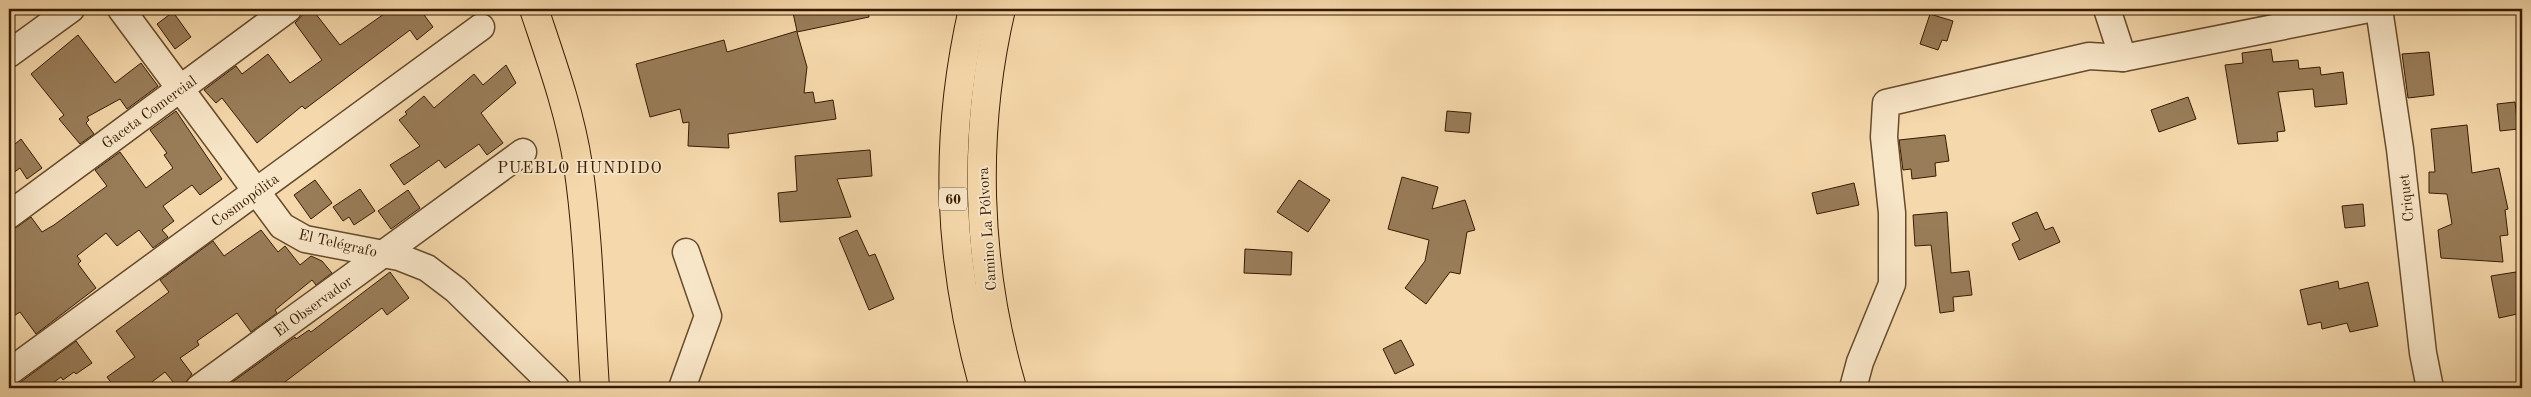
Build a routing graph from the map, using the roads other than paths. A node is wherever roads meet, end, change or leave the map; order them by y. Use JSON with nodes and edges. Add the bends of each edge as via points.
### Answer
{"nodes":[{"id":1,"x":71,"y":9,"type":"edge"},
{"id":2,"x":121,"y":9,"type":"edge"},
{"id":3,"x":288,"y":9,"type":"edge"},
{"id":4,"x":534,"y":9,"type":"edge"},
{"id":5,"x":973,"y":9,"type":"edge"},
{"id":6,"x":1001,"y":9,"type":"edge"},
{"id":7,"x":2107,"y":9,"type":"edge"},
{"id":8,"x":2369,"y":9,"type":"edge"},
{"id":9,"x":2379,"y":9,"type":"edge"},
{"id":10,"x":481,"y":27,"type":"dead end"},
{"id":11,"x":9,"y":54,"type":"edge"},
{"id":12,"x":2123,"y":58,"type":"junction"},
{"id":13,"x":180,"y":89,"type":"junction"},
{"id":14,"x":523,"y":152,"type":"dead end"},
{"id":15,"x":256,"y":192,"type":"junction"},
{"id":16,"x":9,"y":215,"type":"edge"},
{"id":17,"x":686,"y":252,"type":"dead end"},
{"id":18,"x":386,"y":254,"type":"junction"},
{"id":19,"x":9,"y":372,"type":"edge"},
{"id":20,"x":199,"y":388,"type":"edge"},
{"id":21,"x":556,"y":388,"type":"edge"},
{"id":22,"x":595,"y":388,"type":"edge"},
{"id":23,"x":682,"y":388,"type":"edge"},
{"id":24,"x":984,"y":388,"type":"edge"},
{"id":25,"x":1012,"y":388,"type":"edge"},
{"id":26,"x":1853,"y":388,"type":"edge"},
{"id":27,"x":2430,"y":388,"type":"edge"}],
"edges":[{"from":1,"to":11,"type":"street"},
{"from":2,"to":13,"type":"street","name":"El Telégrafo"},
{"from":3,"to":13,"type":"street","name":"Gaceta Comercial"},
{"from":4,"to":22,"type":"main road","via":[[565,106],[578,165]]},
{"from":5,"to":24,"type":"main road","name":"Camino La Pólvora","number":"60","via":[[956,111],[952,184],[960,284]]},
{"from":6,"to":25,"type":"main road","name":"Camino La Pólvora","number":"60","via":[[983,130],[982,200],[985,249],[997,331]]},
{"from":7,"to":12,"type":"street"},
{"from":8,"to":12,"type":"street"},
{"from":9,"to":27,"type":"street","name":"Criquet"},
{"from":10,"to":15,"type":"street","name":"Cosmopólita"},
{"from":12,"to":26,"type":"street","via":[[2090,56],[1886,103],[1884,137],[1892,213],[1892,284],[1860,362]]},
{"from":13,"to":15,"type":"street","name":"El Telégrafo"},
{"from":13,"to":16,"type":"street","name":"Gaceta Comercial"},
{"from":14,"to":18,"type":"street","name":"El Observador"},
{"from":15,"to":18,"type":"street","name":"El Telégrafo","via":[[282,226],[294,234],[316,242]]},
{"from":15,"to":19,"type":"street","name":"Cosmopólita"},
{"from":17,"to":23,"type":"street","via":[[708,316]]},
{"from":18,"to":20,"type":"street","name":"El Observador"},
{"from":18,"to":21,"type":"street","name":"El Telégrafo","via":[[414,261],[442,278]]}]}
